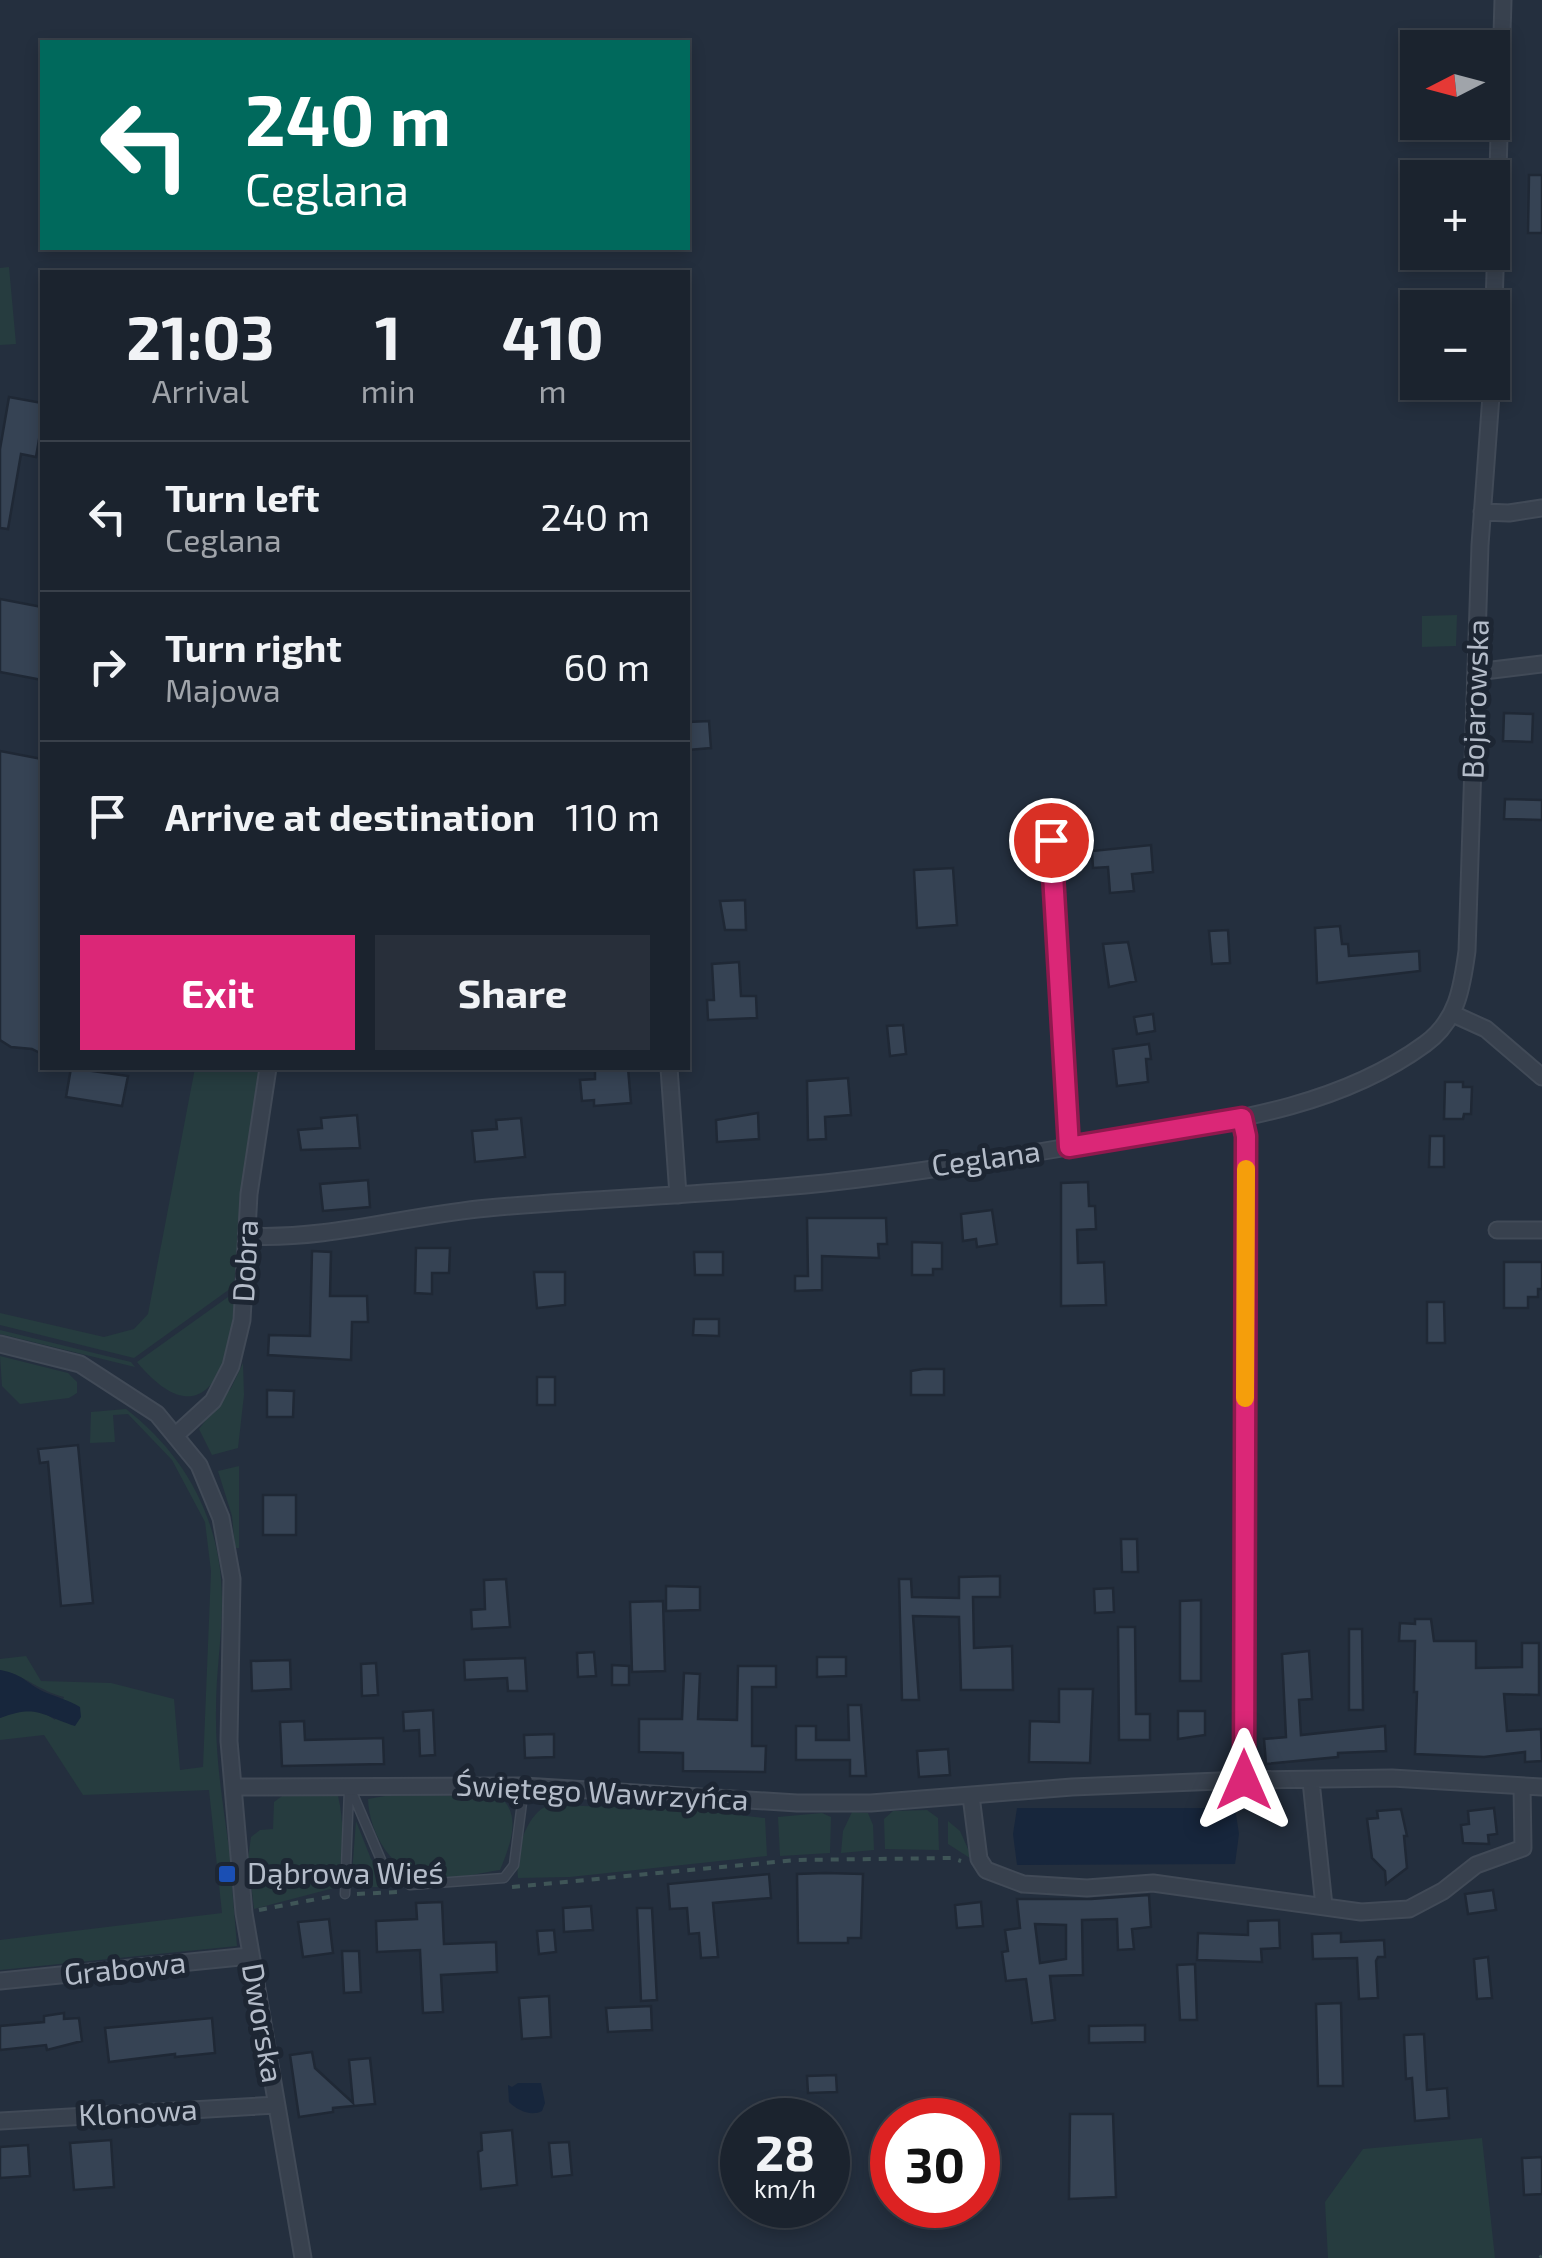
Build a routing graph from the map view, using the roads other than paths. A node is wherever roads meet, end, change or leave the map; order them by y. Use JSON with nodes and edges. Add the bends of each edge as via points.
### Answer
{"nodes":[{"id":1,"x":1503,"y":0,"type":"edge"},
{"id":2,"x":1494,"y":290,"type":"edge"},
{"id":3,"x":1491,"y":400,"type":"edge"},
{"id":4,"x":1542,"y":508,"type":"edge"},
{"id":5,"x":1482,"y":512,"type":"junction"},
{"id":6,"x":1542,"y":664,"type":"edge"},
{"id":7,"x":1476,"y":672,"type":"junction"},
{"id":8,"x":1051,"y":840,"type":"dead end"},
{"id":9,"x":1453,"y":1014,"type":"junction"},
{"id":10,"x":268,"y":1070,"type":"edge"},
{"id":11,"x":669,"y":1070,"type":"edge"},
{"id":12,"x":1542,"y":1077,"type":"edge"},
{"id":13,"x":1242,"y":1118,"type":"junction"},
{"id":14,"x":1069,"y":1147,"type":"junction"},
{"id":15,"x":678,"y":1195,"type":"junction"},
{"id":16,"x":1496,"y":1230,"type":"dead end"},
{"id":17,"x":1542,"y":1230,"type":"edge"},
{"id":18,"x":248,"y":1236,"type":"junction"},
{"id":19,"x":0,"y":1344,"type":"edge"},
{"id":20,"x":177,"y":1434,"type":"junction"},
{"id":21,"x":1244,"y":1780,"type":"junction"},
{"id":22,"x":1312,"y":1781,"type":"junction"},
{"id":23,"x":349,"y":1785,"type":"junction"},
{"id":24,"x":233,"y":1786,"type":"junction"},
{"id":25,"x":524,"y":1786,"type":"junction"},
{"id":26,"x":1522,"y":1786,"type":"junction"},
{"id":27,"x":1542,"y":1787,"type":"edge"},
{"id":28,"x":972,"y":1796,"type":"junction"},
{"id":29,"x":345,"y":1894,"type":"road end"},
{"id":30,"x":1324,"y":1906,"type":"junction"},
{"id":31,"x":250,"y":1956,"type":"junction"},
{"id":32,"x":0,"y":1981,"type":"edge"},
{"id":33,"x":276,"y":2105,"type":"junction"},
{"id":34,"x":0,"y":2121,"type":"edge"},
{"id":35,"x":303,"y":2258,"type":"edge"}],
"edges":[{"from":1,"to":2,"type":"street"},
{"from":3,"to":5,"type":"street","name":"Bojarowska"},
{"from":4,"to":5,"type":"street"},
{"from":5,"to":7,"type":"street","name":"Bojarowska"},
{"from":6,"to":7,"type":"street"},
{"from":7,"to":9,"type":"street","name":"Bojarowska","via":[[1467,951]]},
{"from":8,"to":14,"type":"street"},
{"from":9,"to":12,"type":"street","via":[[1486,1030]]},
{"from":9,"to":13,"type":"street","name":"Ceglana","via":[[1429,1041],[1383,1069]]},
{"from":10,"to":18,"type":"street","name":"Dobra"},
{"from":11,"to":15,"type":"street"},
{"from":13,"to":14,"type":"street","name":"Ceglana"},
{"from":13,"to":21,"type":"street"},
{"from":14,"to":15,"type":"street","name":"Ceglana","via":[[843,1181]]},
{"from":15,"to":18,"type":"street","name":"Ceglana","via":[[486,1208]]},
{"from":16,"to":17,"type":"street"},
{"from":18,"to":20,"type":"street","name":"Dobra","via":[[231,1366],[213,1401]]},
{"from":19,"to":20,"type":"street","via":[[80,1364]]},
{"from":20,"to":24,"type":"street","via":[[210,1488],[230,1560]]},
{"from":21,"to":22,"type":"street","name":"Świętego Wawrzyńca"},
{"from":21,"to":28,"type":"street","name":"Świętego Wawrzyńca"},
{"from":22,"to":26,"type":"street","name":"Świętego Wawrzyńca"},
{"from":22,"to":30,"type":"street"},
{"from":23,"to":24,"type":"street","name":"Świętego Wawrzyńca"},
{"from":23,"to":25,"type":"street","name":"Świętego Wawrzyńca"},
{"from":23,"to":25,"type":"lane","via":[[384,1867],[410,1885],[504,1878],[514,1864]]},
{"from":23,"to":29,"type":"lane"},
{"from":24,"to":31,"type":"street","name":"Dworska"},
{"from":25,"to":28,"type":"street","name":"Świętego Wawrzyńca","via":[[797,1803]]},
{"from":26,"to":27,"type":"street","name":"Świętego Wawrzyńca"},
{"from":26,"to":30,"type":"street","via":[[1523,1848],[1476,1865],[1444,1892],[1409,1909]]},
{"from":28,"to":30,"type":"street","via":[[979,1860],[986,1870],[1023,1884],[1153,1883]]},
{"from":31,"to":32,"type":"street","name":"Grabowa"},
{"from":31,"to":33,"type":"street","name":"Dworska"},
{"from":33,"to":34,"type":"street","name":"Klonowa"},
{"from":33,"to":35,"type":"street","name":"Dworska"}]}
